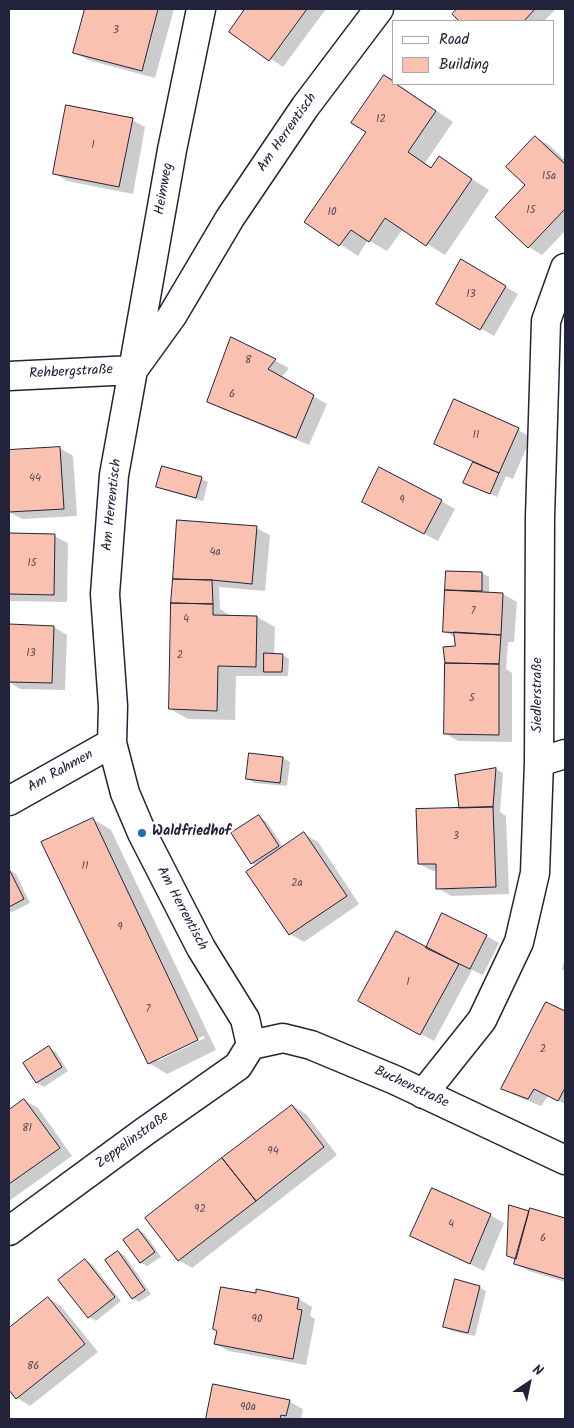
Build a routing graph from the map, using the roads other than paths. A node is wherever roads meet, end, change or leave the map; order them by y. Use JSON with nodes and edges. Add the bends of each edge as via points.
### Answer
{"nodes":[{"id":1,"x":201,"y":9,"type":"edge"},
{"id":2,"x":379,"y":9,"type":"edge"},
{"id":3,"x":565,"y":268,"type":"edge"},
{"id":4,"x":133,"y":370,"type":"junction"},
{"id":5,"x":9,"y":376,"type":"edge"},
{"id":6,"x":112,"y":743,"type":"junction"},
{"id":7,"x":565,"y":754,"type":"edge"},
{"id":8,"x":539,"y":762,"type":"junction"},
{"id":9,"x":9,"y":801,"type":"edge"},
{"id":10,"x":251,"y":1045,"type":"junction"},
{"id":11,"x":423,"y":1094,"type":"junction"},
{"id":12,"x":565,"y":1160,"type":"edge"},
{"id":13,"x":9,"y":1231,"type":"edge"}],
"edges":[{"from":1,"to":4,"type":"street","name":"Heimweg"},
{"from":2,"to":4,"type":"street","name":"Am Herrentisch","via":[[305,107],[230,218],[172,316]]},
{"from":3,"to":8,"type":"street","name":"Siedlerstraße","via":[[546,321],[540,517]]},
{"from":4,"to":5,"type":"street","name":"Rehbergstraße"},
{"from":4,"to":6,"type":"street","name":"Am Herrentisch","via":[[114,475],[105,594]]},
{"from":6,"to":9,"type":"street","name":"Am Rahmen"},
{"from":6,"to":10,"type":"street","name":"Am Herrentisch","via":[[124,793],[142,833],[201,948],[245,1018]]},
{"from":7,"to":8,"type":"street"},
{"from":8,"to":11,"type":"street","name":"Siedlerstraße","via":[[535,873],[519,942],[482,1020]]},
{"from":10,"to":11,"type":"street","name":"Buchenstraße","via":[[283,1038],[311,1045]]},
{"from":10,"to":13,"type":"street","name":"Zeppelinstraße","via":[[238,1066]]},
{"from":11,"to":12,"type":"street","name":"Buchenstraße"}]}
